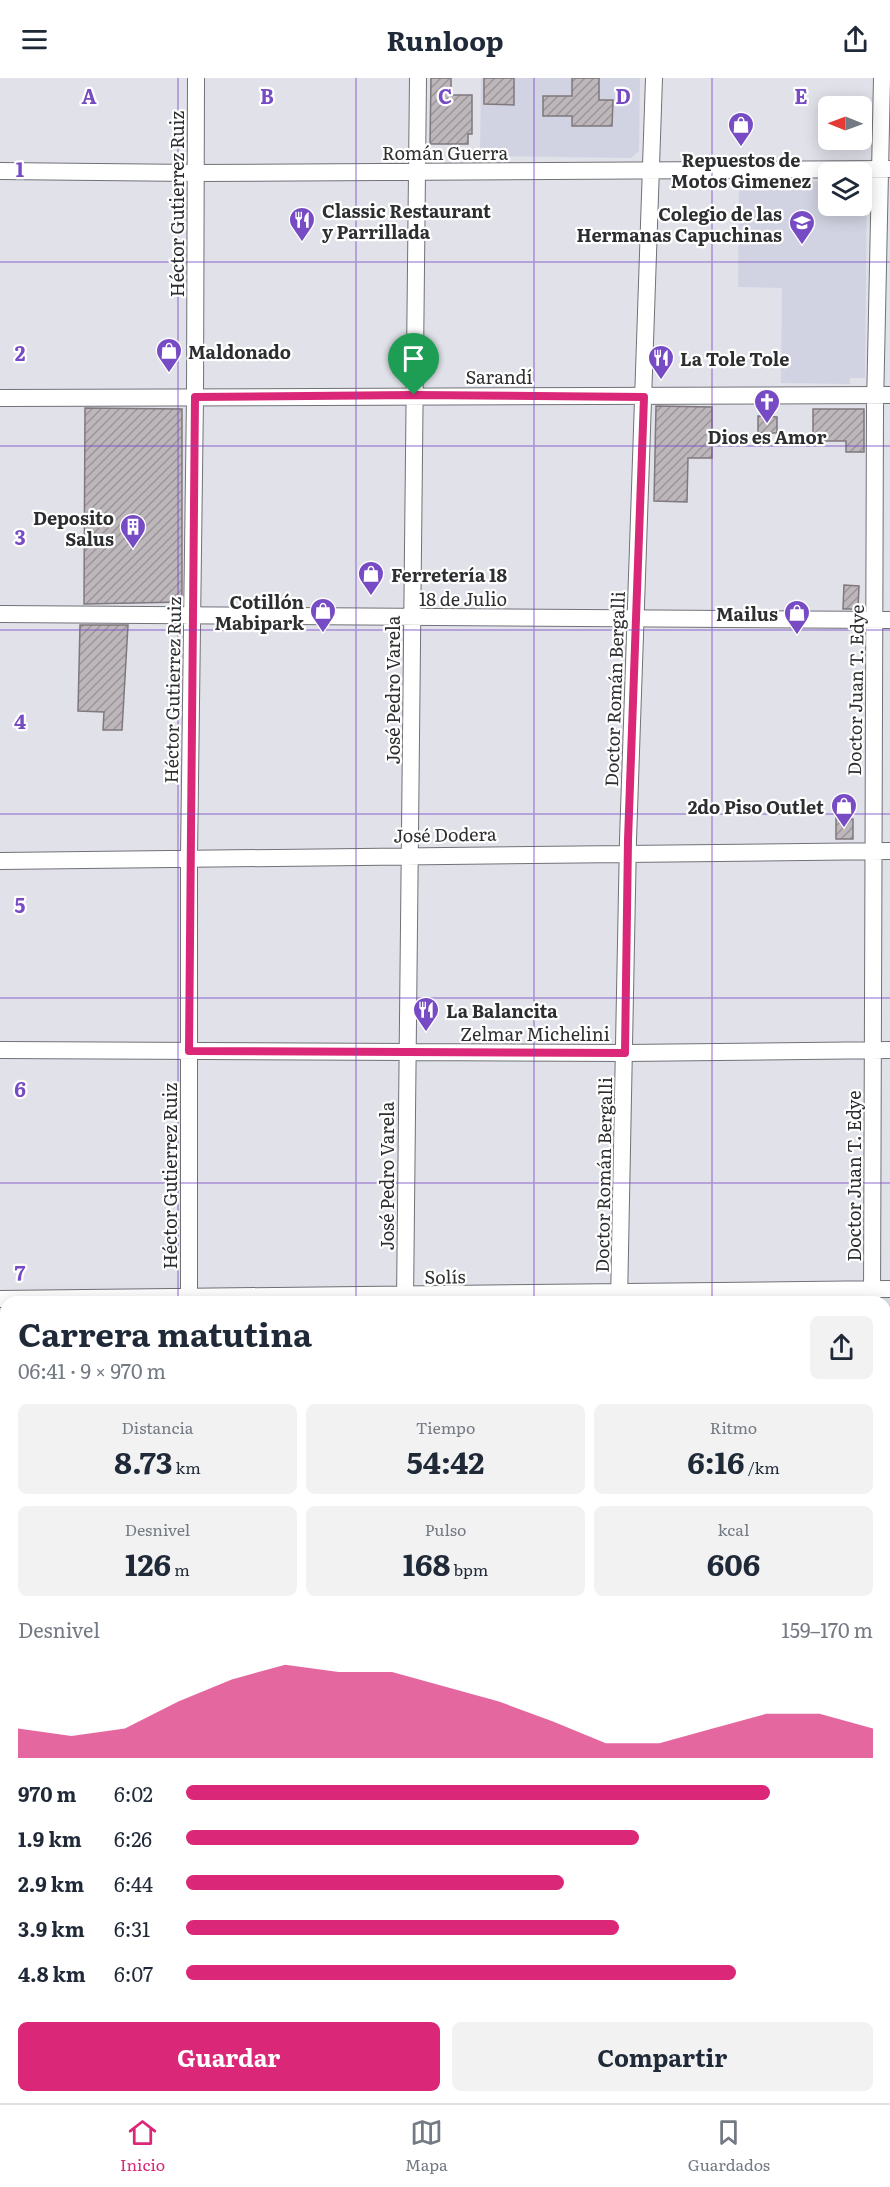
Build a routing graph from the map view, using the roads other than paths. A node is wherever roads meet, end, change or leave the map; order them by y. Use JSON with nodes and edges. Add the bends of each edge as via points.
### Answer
{"nodes":[{"id":1,"x":196,"y":78,"type":"edge"},
{"id":2,"x":418,"y":78,"type":"edge"},
{"id":3,"x":654,"y":78,"type":"edge"},
{"id":4,"x":882,"y":78,"type":"edge"},
{"id":5,"x":886,"y":169,"type":"edge"},
{"id":6,"x":651,"y":170,"type":"junction"},
{"id":7,"x":0,"y":171,"type":"edge"},
{"id":8,"x":416,"y":172,"type":"junction"},
{"id":9,"x":195,"y":173,"type":"junction"},
{"id":10,"x":414,"y":395,"type":"junction"},
{"id":11,"x":882,"y":395,"type":"edge"},
{"id":12,"x":195,"y":397,"type":"junction"},
{"id":13,"x":644,"y":397,"type":"junction"},
{"id":14,"x":0,"y":398,"type":"edge"},
{"id":15,"x":0,"y":614,"type":"edge"},
{"id":16,"x":192,"y":614,"type":"junction"},
{"id":17,"x":412,"y":618,"type":"junction"},
{"id":18,"x":636,"y":618,"type":"junction"},
{"id":19,"x":883,"y":620,"type":"edge"},
{"id":20,"x":873,"y":851,"type":"junction"},
{"id":21,"x":890,"y":851,"type":"edge"},
{"id":22,"x":628,"y":852,"type":"junction"},
{"id":23,"x":410,"y":854,"type":"junction"},
{"id":24,"x":189,"y":856,"type":"junction"},
{"id":25,"x":0,"y":861,"type":"edge"},
{"id":26,"x":0,"y":1050,"type":"edge"},
{"id":27,"x":881,"y":1050,"type":"edge"},
{"id":28,"x":189,"y":1051,"type":"junction"},
{"id":29,"x":406,"y":1052,"type":"junction"},
{"id":30,"x":625,"y":1053,"type":"junction"},
{"id":31,"x":890,"y":1289,"type":"edge"},
{"id":32,"x":189,"y":1296,"type":"edge"},
{"id":33,"x":405,"y":1296,"type":"edge"},
{"id":34,"x":619,"y":1296,"type":"edge"},
{"id":35,"x":872,"y":1296,"type":"edge"}],
"edges":[{"from":1,"to":9,"type":"street","name":"Héctor Gutierrez Ruiz"},
{"from":2,"to":8,"type":"street","name":"José Pedro Varela"},
{"from":3,"to":6,"type":"street","name":"Doctor Román Bergalli"},
{"from":4,"to":5,"type":"street","name":"Doctor Juan T. Edye"},
{"from":5,"to":6,"type":"street","name":"Román Guerra"},
{"from":5,"to":11,"type":"street","name":"Doctor Juan T. Edye"},
{"from":6,"to":8,"type":"street","name":"Román Guerra"},
{"from":6,"to":13,"type":"street","name":"Doctor Román Bergalli"},
{"from":7,"to":9,"type":"street","name":"Román Guerra"},
{"from":8,"to":9,"type":"street","name":"Román Guerra"},
{"from":8,"to":10,"type":"street","name":"José Pedro Varela"},
{"from":9,"to":12,"type":"street","name":"Héctor Gutierrez Ruiz"},
{"from":10,"to":12,"type":"street","name":"Sarandí"},
{"from":10,"to":13,"type":"street","name":"Sarandí"},
{"from":10,"to":17,"type":"street","name":"José Pedro Varela"},
{"from":11,"to":13,"type":"street","name":"Sarandí"},
{"from":11,"to":19,"type":"street","name":"Doctor Juan T. Edye"},
{"from":12,"to":14,"type":"street","name":"Sarandí"},
{"from":12,"to":16,"type":"street","name":"Héctor Gutierrez Ruiz"},
{"from":13,"to":18,"type":"street","name":"Doctor Román Bergalli"},
{"from":15,"to":16,"type":"street","name":"18 de Julio"},
{"from":16,"to":17,"type":"street","name":"18 de Julio"},
{"from":16,"to":24,"type":"street","name":"Héctor Gutierrez Ruiz"},
{"from":17,"to":18,"type":"street","name":"18 de Julio"},
{"from":17,"to":23,"type":"street","name":"José Pedro Varela"},
{"from":18,"to":19,"type":"street","name":"18 de Julio"},
{"from":18,"to":22,"type":"street","name":"Doctor Román Bergalli"},
{"from":19,"to":20,"type":"street","name":"Doctor Juan T. Edye"},
{"from":20,"to":21,"type":"street","name":"José Dodera"},
{"from":20,"to":22,"type":"street","name":"José Dodera"},
{"from":20,"to":27,"type":"street","name":"Doctor Juan T. Edye"},
{"from":22,"to":23,"type":"street","name":"José Dodera"},
{"from":22,"to":30,"type":"street","name":"Doctor Román Bergalli"},
{"from":23,"to":24,"type":"street","name":"José Dodera"},
{"from":23,"to":29,"type":"street","name":"José Pedro Varela"},
{"from":24,"to":25,"type":"street","name":"José Dodera"},
{"from":24,"to":28,"type":"street","name":"Héctor Gutierrez Ruiz"},
{"from":26,"to":28,"type":"street","name":"Zelmar Michelini"},
{"from":27,"to":30,"type":"street","name":"Zelmar Michelini"},
{"from":27,"to":35,"type":"street","name":"Doctor Juan T. Edye"},
{"from":28,"to":29,"type":"street","name":"Zelmar Michelini"},
{"from":28,"to":32,"type":"street","name":"Héctor Gutierrez Ruiz"},
{"from":29,"to":30,"type":"street","name":"Zelmar Michelini"},
{"from":29,"to":33,"type":"street","name":"José Pedro Varela"},
{"from":30,"to":34,"type":"street","name":"Doctor Román Bergalli"},
{"from":31,"to":35,"type":"street","name":"Solís"}]}
